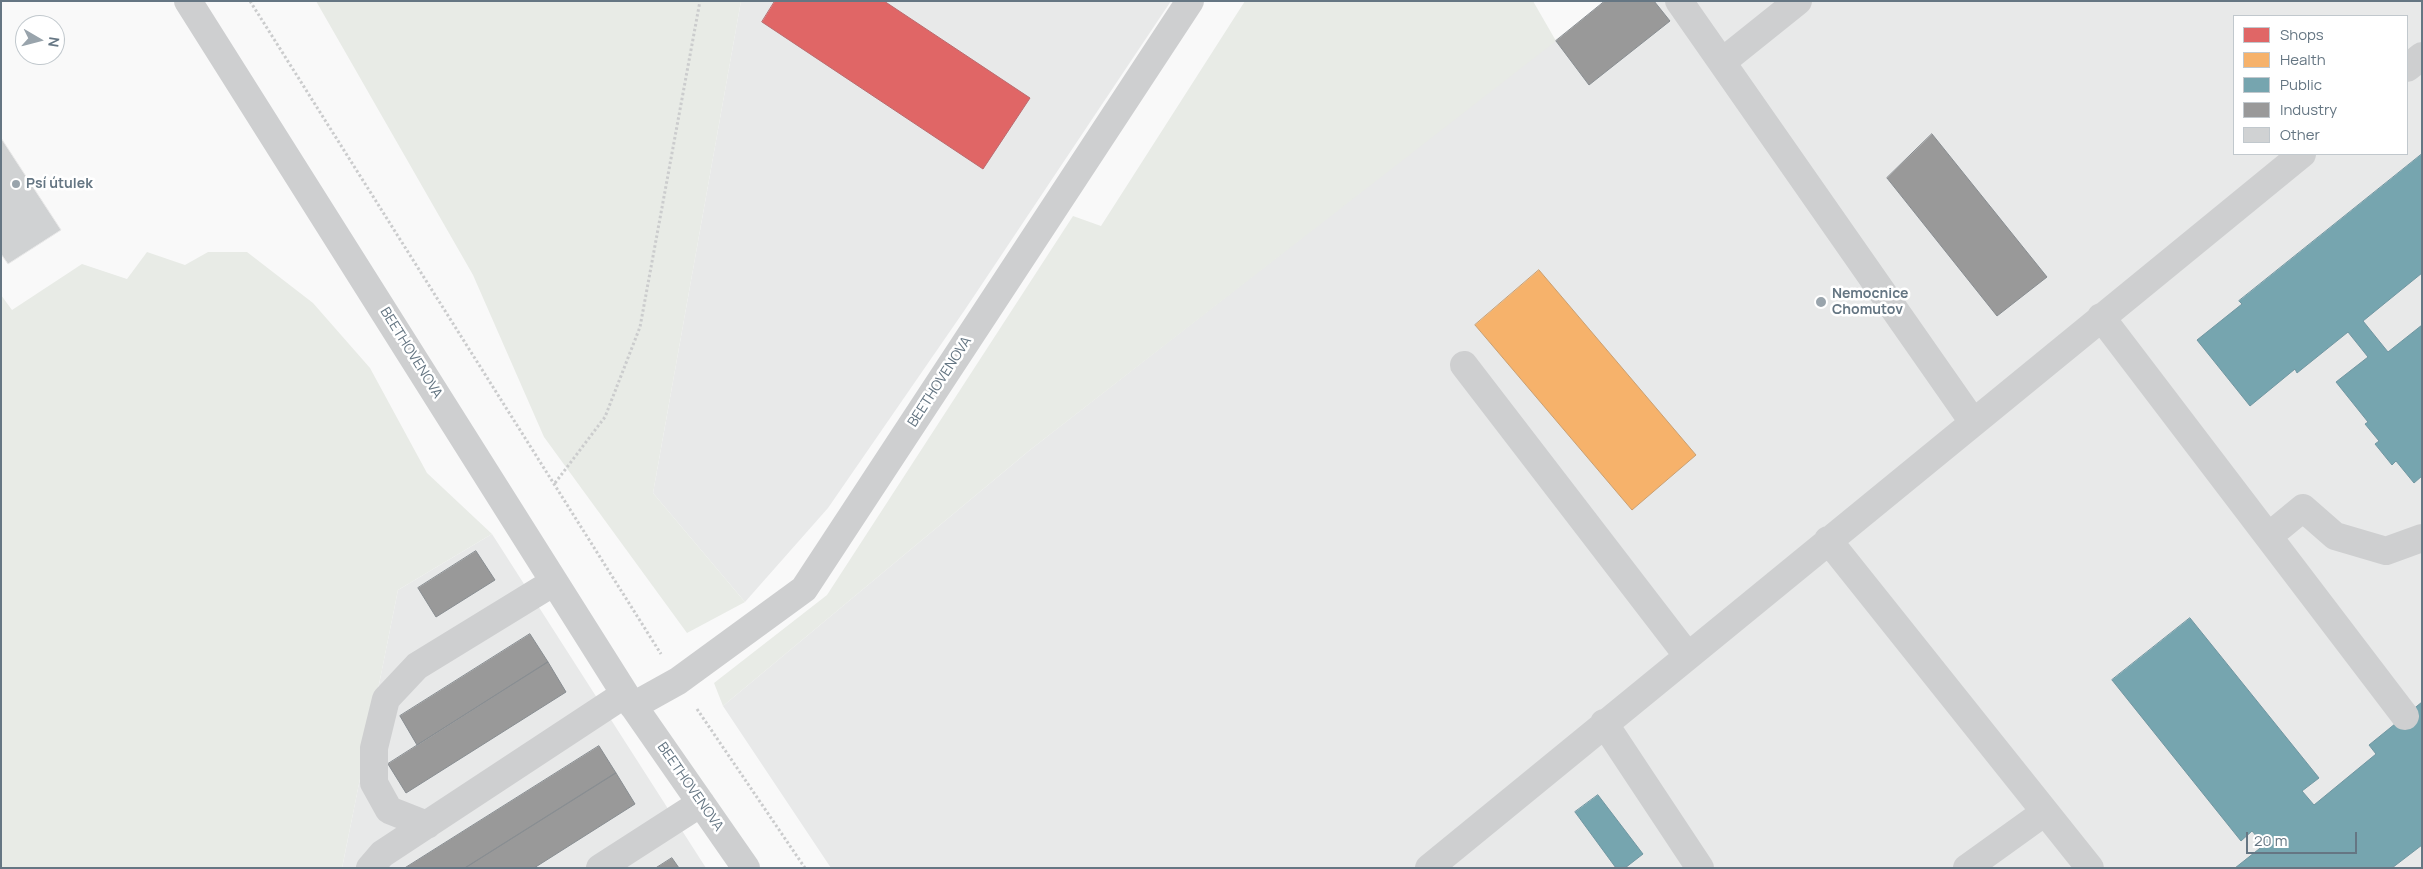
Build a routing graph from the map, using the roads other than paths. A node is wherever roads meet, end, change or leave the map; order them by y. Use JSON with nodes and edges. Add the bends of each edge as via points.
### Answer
{"nodes":[{"id":1,"x":188,"y":1,"type":"edge"},
{"id":2,"x":1190,"y":1,"type":"edge"},
{"id":3,"x":1679,"y":1,"type":"edge"},
{"id":4,"x":1798,"y":1,"type":"edge"},
{"id":5,"x":2422,"y":56,"type":"edge"},
{"id":6,"x":1722,"y":62,"type":"junction"},
{"id":7,"x":2408,"y":67,"type":"edge"},
{"id":8,"x":2301,"y":155,"type":"edge"},
{"id":9,"x":2101,"y":318,"type":"junction"},
{"id":10,"x":1464,"y":365,"type":"dead end"},
{"id":11,"x":1973,"y":422,"type":"junction"},
{"id":12,"x":2270,"y":536,"type":"junction"},
{"id":13,"x":2422,"y":538,"type":"edge"},
{"id":14,"x":1828,"y":540,"type":"junction"},
{"id":15,"x":554,"y":582,"type":"junction"},
{"id":16,"x":1687,"y":655,"type":"junction"},
{"id":17,"x":629,"y":700,"type":"junction"},
{"id":18,"x":2405,"y":716,"type":"dead end"},
{"id":19,"x":1604,"y":724,"type":"junction"},
{"id":20,"x":701,"y":803,"type":"junction"},
{"id":21,"x":2045,"y":812,"type":"junction"},
{"id":22,"x":427,"y":825,"type":"junction"},
{"id":23,"x":1435,"y":866,"type":"edge"},
{"id":24,"x":370,"y":868,"type":"edge"},
{"id":25,"x":600,"y":868,"type":"edge"},
{"id":26,"x":746,"y":868,"type":"edge"},
{"id":27,"x":1700,"y":868,"type":"edge"},
{"id":28,"x":1967,"y":868,"type":"edge"},
{"id":29,"x":2090,"y":868,"type":"edge"}],
"edges":[{"from":1,"to":15,"type":"street","name":"BEETHOVENOVA"},
{"from":2,"to":17,"type":"street","name":"BEETHOVENOVA","via":[[804,589],[678,681]]},
{"from":3,"to":6,"type":"street"},
{"from":4,"to":6,"type":"street"},
{"from":5,"to":7,"type":"street"},
{"from":6,"to":11,"type":"street"},
{"from":8,"to":9,"type":"street"},
{"from":9,"to":11,"type":"street"},
{"from":9,"to":12,"type":"street"},
{"from":10,"to":16,"type":"street"},
{"from":11,"to":14,"type":"street"},
{"from":12,"to":13,"type":"street","via":[[2303,508],[2335,536],[2386,551]]},
{"from":12,"to":18,"type":"street"},
{"from":14,"to":16,"type":"street"},
{"from":14,"to":21,"type":"street"},
{"from":15,"to":17,"type":"street","name":"BEETHOVENOVA"},
{"from":15,"to":22,"type":"street","via":[[417,666],[386,699],[374,748],[374,783],[389,810]]},
{"from":16,"to":19,"type":"street"},
{"from":17,"to":20,"type":"street","name":"BEETHOVENOVA"},
{"from":17,"to":22,"type":"street"},
{"from":19,"to":23,"type":"street"},
{"from":19,"to":27,"type":"street"},
{"from":20,"to":25,"type":"street"},
{"from":20,"to":26,"type":"street","name":"BEETHOVENOVA"},
{"from":21,"to":28,"type":"street"},
{"from":21,"to":29,"type":"street"},
{"from":22,"to":24,"type":"street","via":[[382,854]]}]}
